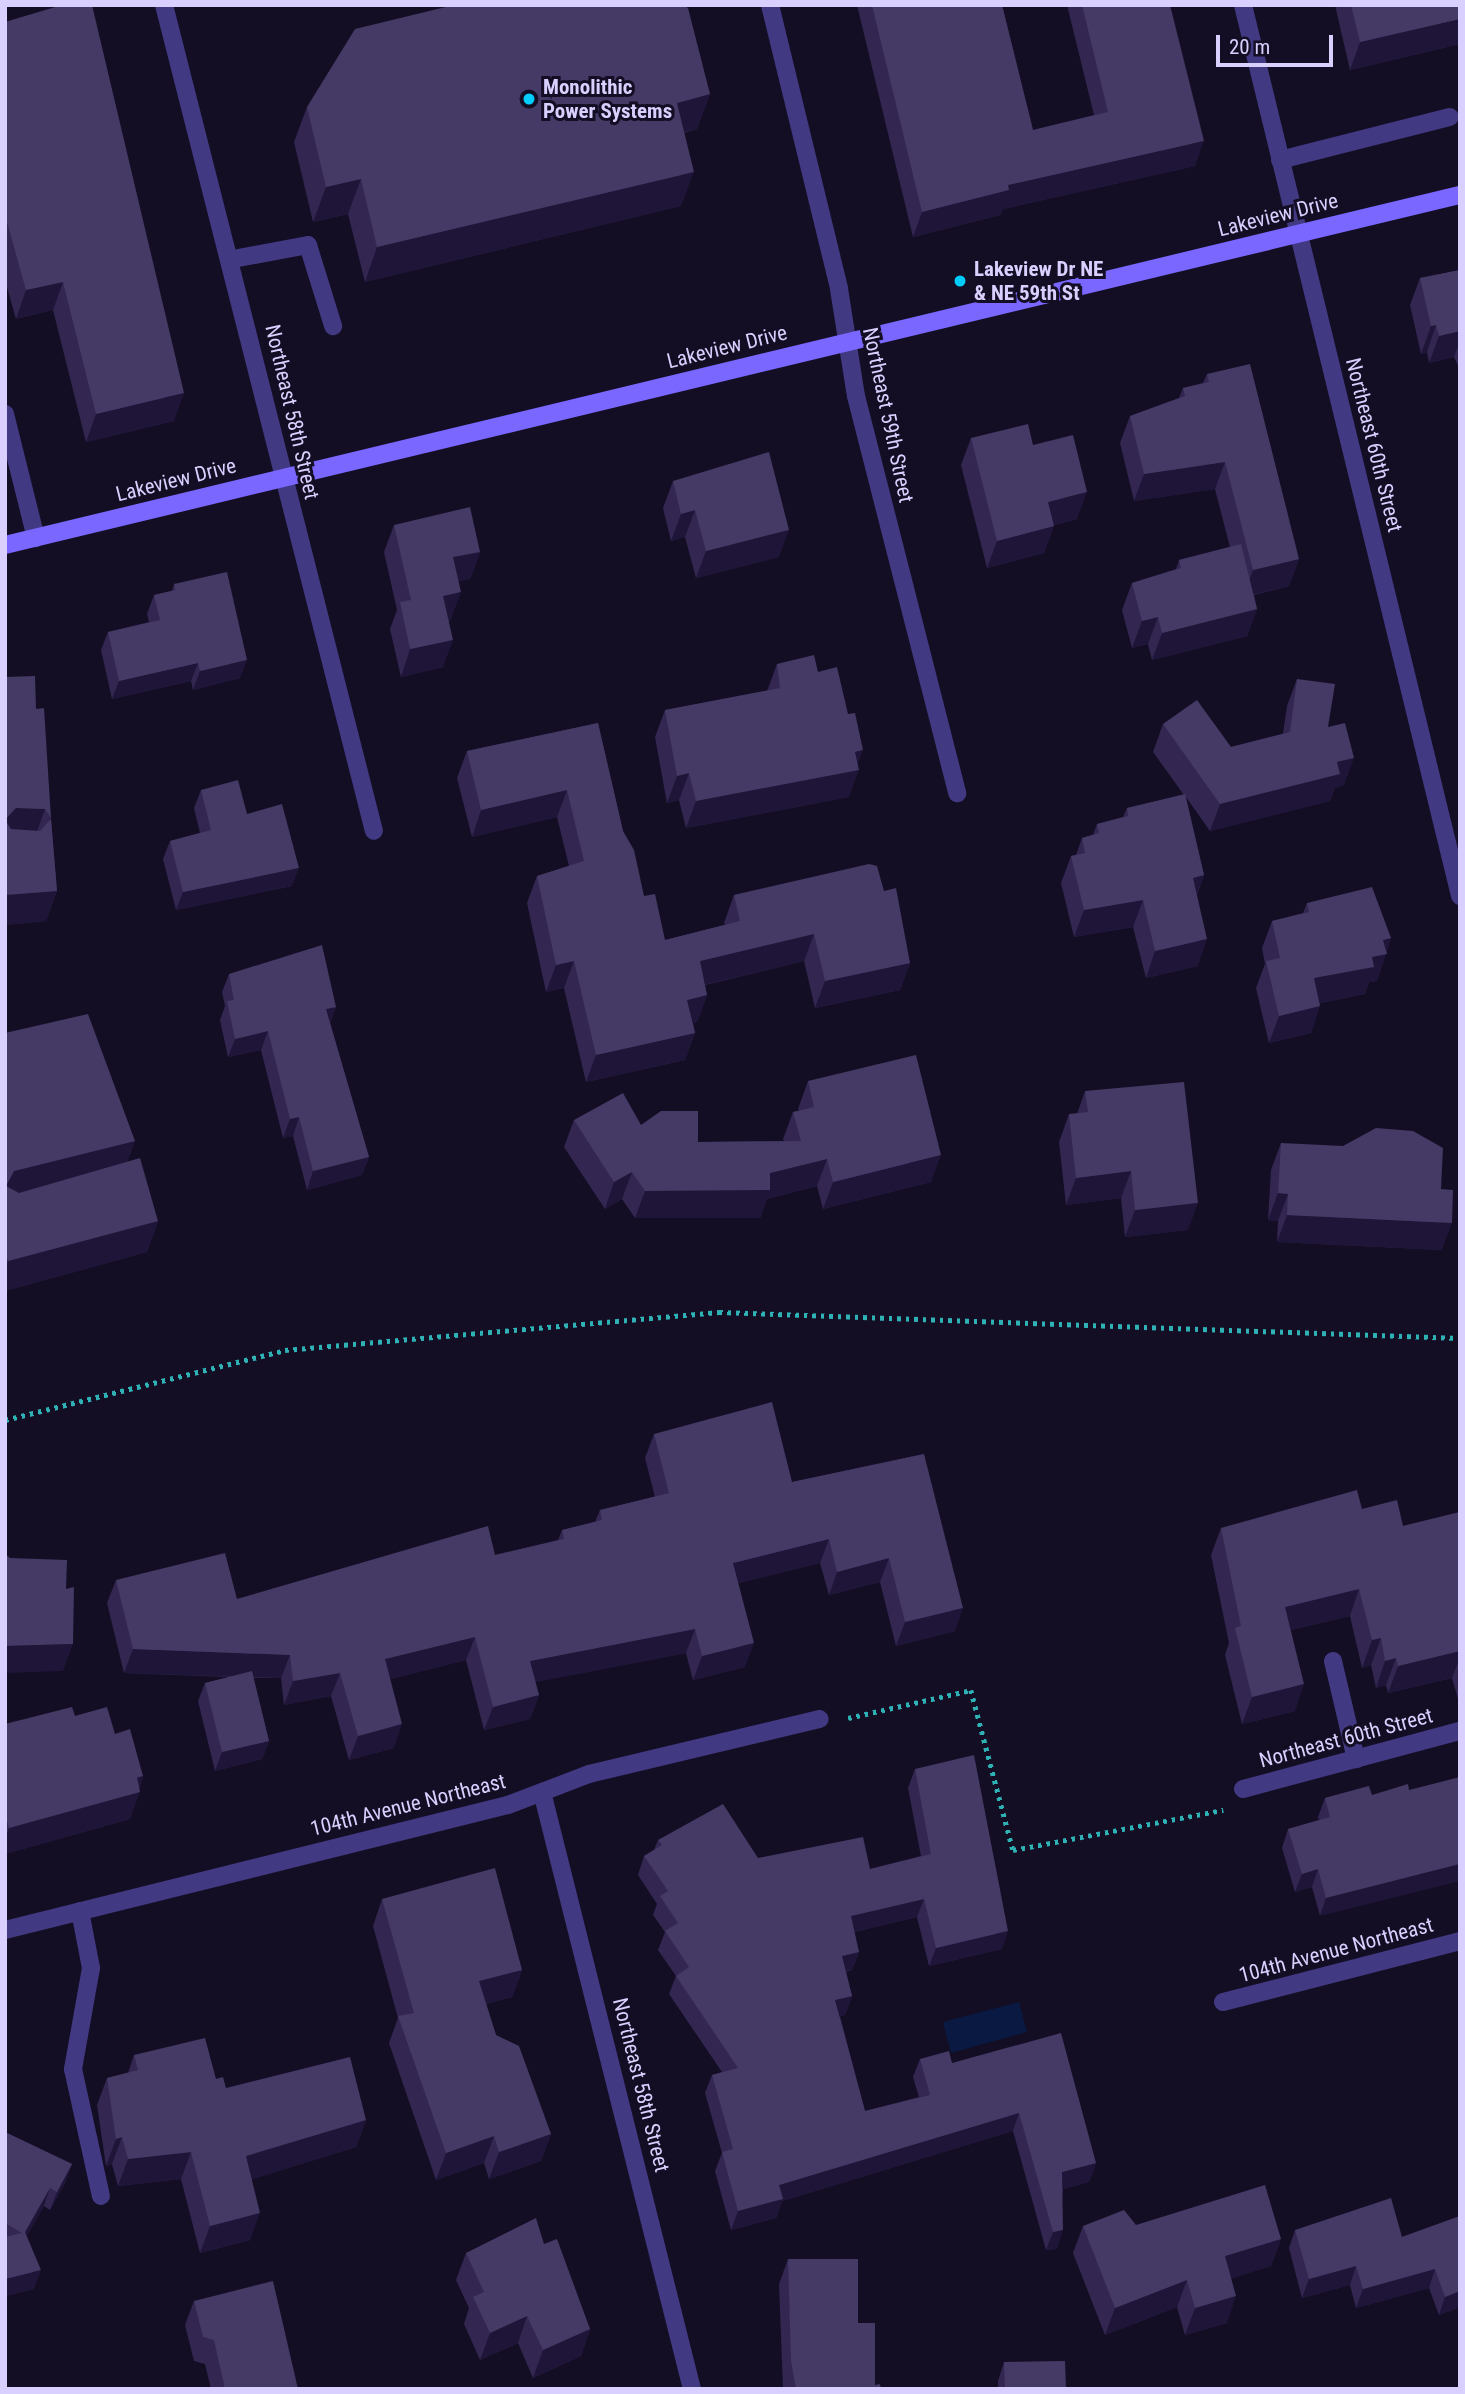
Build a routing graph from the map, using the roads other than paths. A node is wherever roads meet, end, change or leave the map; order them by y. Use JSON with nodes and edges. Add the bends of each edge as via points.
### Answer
{"nodes":[{"id":1,"x":163,"y":5,"type":"edge"},
{"id":2,"x":770,"y":5,"type":"edge"},
{"id":3,"x":1243,"y":5,"type":"edge"},
{"id":4,"x":1450,"y":117,"type":"dead end"},
{"id":5,"x":1280,"y":160,"type":"junction"},
{"id":6,"x":1460,"y":195,"type":"edge"},
{"id":7,"x":1299,"y":233,"type":"junction"},
{"id":8,"x":233,"y":259,"type":"junction"},
{"id":9,"x":333,"y":326,"type":"dead end"},
{"id":10,"x":847,"y":341,"type":"junction"},
{"id":11,"x":5,"y":414,"type":"edge"},
{"id":12,"x":285,"y":477,"type":"junction"},
{"id":13,"x":36,"y":538,"type":"junction"},
{"id":14,"x":5,"y":545,"type":"edge"},
{"id":15,"x":957,"y":793,"type":"dead end"},
{"id":16,"x":374,"y":831,"type":"dead end"},
{"id":17,"x":1460,"y":897,"type":"edge"},
{"id":18,"x":1333,"y":1661,"type":"dead end"},
{"id":19,"x":820,"y":1719,"type":"dead end"},
{"id":20,"x":1460,"y":1731,"type":"edge"},
{"id":21,"x":1356,"y":1759,"type":"junction"},
{"id":22,"x":1243,"y":1789,"type":"dead end"},
{"id":23,"x":542,"y":1793,"type":"junction"},
{"id":24,"x":80,"y":1911,"type":"junction"},
{"id":25,"x":5,"y":1930,"type":"edge"},
{"id":26,"x":1460,"y":1941,"type":"edge"},
{"id":27,"x":1223,"y":2003,"type":"dead end"},
{"id":28,"x":101,"y":2196,"type":"dead end"},
{"id":29,"x":692,"y":2389,"type":"edge"}],
"edges":[{"from":1,"to":8,"type":"street","name":"Northeast 58th Street"},
{"from":2,"to":10,"type":"street","name":"Northeast 59th Street"},
{"from":3,"to":5,"type":"street","name":"Northeast 60th Street"},
{"from":4,"to":5,"type":"street"},
{"from":5,"to":7,"type":"street","name":"Northeast 60th Street"},
{"from":6,"to":7,"type":"street","name":"Lakeview Drive"},
{"from":7,"to":10,"type":"street","name":"Lakeview Drive"},
{"from":7,"to":17,"type":"street","name":"Northeast 60th Street"},
{"from":8,"to":9,"type":"street","via":[[308,245]]},
{"from":8,"to":12,"type":"street","name":"Northeast 58th Street"},
{"from":10,"to":12,"type":"street","name":"Lakeview Drive"},
{"from":10,"to":15,"type":"street","name":"Northeast 59th Street"},
{"from":11,"to":13,"type":"street"},
{"from":12,"to":13,"type":"street","name":"Lakeview Drive"},
{"from":12,"to":16,"type":"street","name":"Northeast 58th Street"},
{"from":13,"to":14,"type":"street","name":"Lakeview Drive"},
{"from":18,"to":21,"type":"street"},
{"from":19,"to":23,"type":"street","name":"104th Avenue Northeast","via":[[589,1774]]},
{"from":20,"to":21,"type":"street","name":"Northeast 60th Street"},
{"from":21,"to":22,"type":"street","name":"Northeast 60th Street"},
{"from":23,"to":24,"type":"street","name":"104th Avenue Northeast"},
{"from":23,"to":29,"type":"street","name":"Northeast 58th Street"},
{"from":24,"to":25,"type":"street","name":"104th Avenue Northeast"},
{"from":24,"to":28,"type":"street","via":[[90,1968],[73,2069]]},
{"from":26,"to":27,"type":"street","name":"104th Avenue Northeast"}]}
